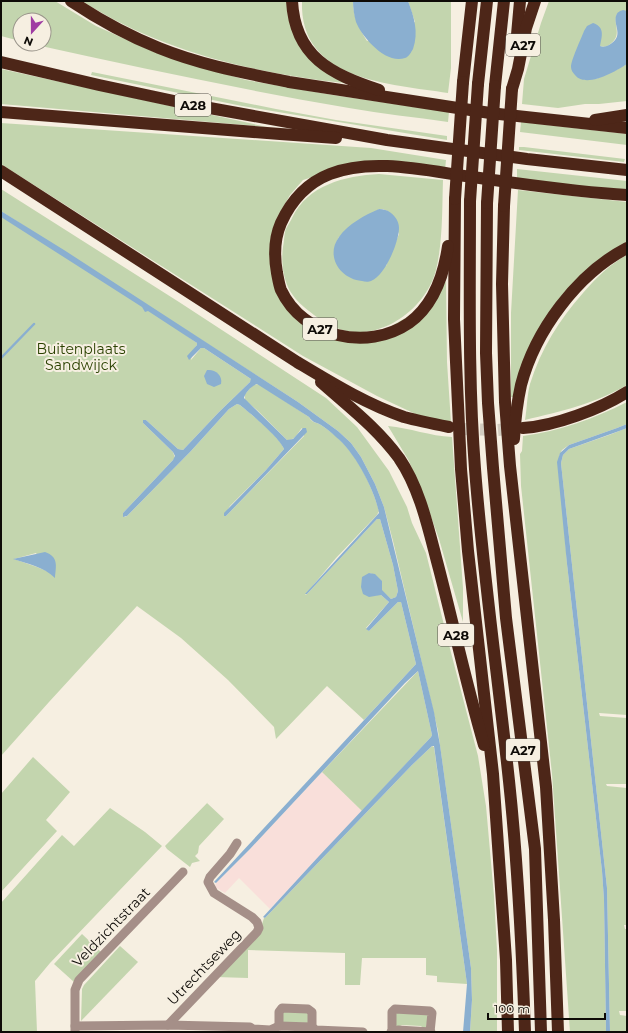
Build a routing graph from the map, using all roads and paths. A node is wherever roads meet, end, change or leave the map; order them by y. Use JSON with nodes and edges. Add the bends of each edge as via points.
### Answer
{"nodes":[{"id":1,"x":71,"y":1,"type":"edge"},
{"id":2,"x":292,"y":1,"type":"edge"},
{"id":3,"x":465,"y":1,"type":"edge"},
{"id":4,"x":472,"y":1,"type":"edge"},
{"id":5,"x":487,"y":1,"type":"edge"},
{"id":6,"x":504,"y":1,"type":"edge"},
{"id":7,"x":520,"y":1,"type":"edge"},
{"id":8,"x":535,"y":1,"type":"edge"},
{"id":9,"x":1,"y":62,"type":"edge"},
{"id":10,"x":465,"y":63,"type":"junction"},
{"id":11,"x":512,"y":89,"type":"junction"},
{"id":12,"x":412,"y":102,"type":"junction"},
{"id":13,"x":1,"y":112,"type":"edge"},
{"id":14,"x":627,"y":115,"type":"edge"},
{"id":15,"x":573,"y":123,"type":"junction"},
{"id":16,"x":627,"y":128,"type":"edge"},
{"id":17,"x":388,"y":140,"type":"junction"},
{"id":18,"x":627,"y":170,"type":"edge"},
{"id":19,"x":1,"y":171,"type":"edge"},
{"id":20,"x":1,"y":181,"type":"edge"},
{"id":21,"x":38,"y":195,"type":"junction"},
{"id":22,"x":627,"y":195,"type":"edge"},
{"id":23,"x":455,"y":218,"type":"junction"},
{"id":24,"x":627,"y":248,"type":"edge"},
{"id":25,"x":297,"y":362,"type":"junction"},
{"id":26,"x":627,"y":392,"type":"edge"},
{"id":27,"x":449,"y":427,"type":"tunnel mouth"},
{"id":28,"x":523,"y":428,"type":"tunnel mouth"},
{"id":29,"x":512,"y":480,"type":"junction"},
{"id":30,"x":493,"y":774,"type":"junction"},
{"id":31,"x":236,"y":842,"type":"dead end"},
{"id":32,"x":183,"y":872,"type":"dead end"},
{"id":33,"x":168,"y":1025,"type":"junction"},
{"id":34,"x":279,"y":1026,"type":"junction"},
{"id":35,"x":312,"y":1027,"type":"junction"},
{"id":36,"x":75,"y":1029,"type":"edge"},
{"id":37,"x":391,"y":1031,"type":"edge"},
{"id":38,"x":363,"y":1032,"type":"edge"},
{"id":39,"x":431,"y":1032,"type":"edge"},
{"id":40,"x":508,"y":1032,"type":"edge"},
{"id":41,"x":525,"y":1032,"type":"edge"},
{"id":42,"x":541,"y":1032,"type":"edge"},
{"id":43,"x":558,"y":1032,"type":"edge"}],
"edges":[{"from":1,"to":12,"type":"highway","via":[[139,40],[181,56],[289,82]]},
{"from":2,"to":12,"type":"highway","via":[[297,31],[313,56],[326,67],[367,87]]},
{"from":3,"to":10,"type":"highway"},
{"from":4,"to":10,"type":"highway","number":"A27"},
{"from":5,"to":41,"type":"highway","number":"A27","bridge":true,"via":[[470,201],[472,405],[475,469],[511,799],[521,916]]},
{"from":6,"to":42,"type":"highway","number":"A27","bridge":true,"via":[[487,203],[486,345],[489,418],[506,618],[535,849]]},
{"from":7,"to":11,"type":"highway","number":"A27"},
{"from":8,"to":11,"type":"highway","number":"A27"},
{"from":9,"to":17,"type":"highway","number":"A28","via":[[192,105]]},
{"from":10,"to":23,"type":"highway","number":"A27","bridge":true},
{"from":11,"to":29,"type":"highway","number":"A27","bridge":true,"via":[[502,284],[505,402]]},
{"from":12,"to":15,"type":"highway"},
{"from":13,"to":17,"type":"highway","number":"A28"},
{"from":14,"to":15,"type":"highway"},
{"from":15,"to":16,"type":"highway"},
{"from":17,"to":18,"type":"highway","number":"A28"},
{"from":19,"to":21,"type":"highway","number":"A28"},
{"from":20,"to":21,"type":"highway","number":"A28"},
{"from":21,"to":25,"type":"highway","number":"A28"},
{"from":22,"to":23,"type":"highway","number":"A27","via":[[382,166],[338,172],[311,184],[287,210],[276,242],[275,263],[281,289],[299,314],[315,327],[346,337],[385,334],[409,322],[436,290],[445,264]]},
{"from":23,"to":30,"type":"highway","number":"A27","via":[[454,319],[461,469]]},
{"from":24,"to":29,"type":"highway","number":"A27","via":[[604,263],[578,286],[561,305],[536,346],[518,401]]},
{"from":25,"to":27,"type":"highway","number":"A28","via":[[362,400],[390,412]]},
{"from":25,"to":30,"type":"highway","number":"A28","via":[[374,428],[400,459],[409,476],[432,543]]},
{"from":26,"to":28,"type":"highway","via":[[575,416]]},
{"from":29,"to":43,"type":"highway","number":"A27","via":[[546,787]]},
{"from":30,"to":40,"type":"highway","number":"A27","via":[[505,945]]},
{"from":31,"to":33,"type":"street","name":"Utrechtseweg","via":[[208,882],[214,893],[252,917],[259,928]]},
{"from":32,"to":36,"type":"street","name":"Veldzichtstraat","via":[[79,980],[75,990]]},
{"from":33,"to":34,"type":"street","name":"Utrechtseweg","via":[[250,1027],[270,1030]]},
{"from":33,"to":36,"type":"street","name":"Utrechtseweg"},
{"from":34,"to":35,"type":"street","name":"Utrechtseweg"},
{"from":34,"to":35,"type":"street","via":[[279,1012],[282,1008],[308,1009],[312,1012]]},
{"from":35,"to":38,"type":"street","name":"Utrechtseweg","via":[[316,1030]]},
{"from":37,"to":39,"type":"street"},
{"from":37,"to":39,"type":"street","via":[[392,1012],[395,1009],[430,1011]]}]}
